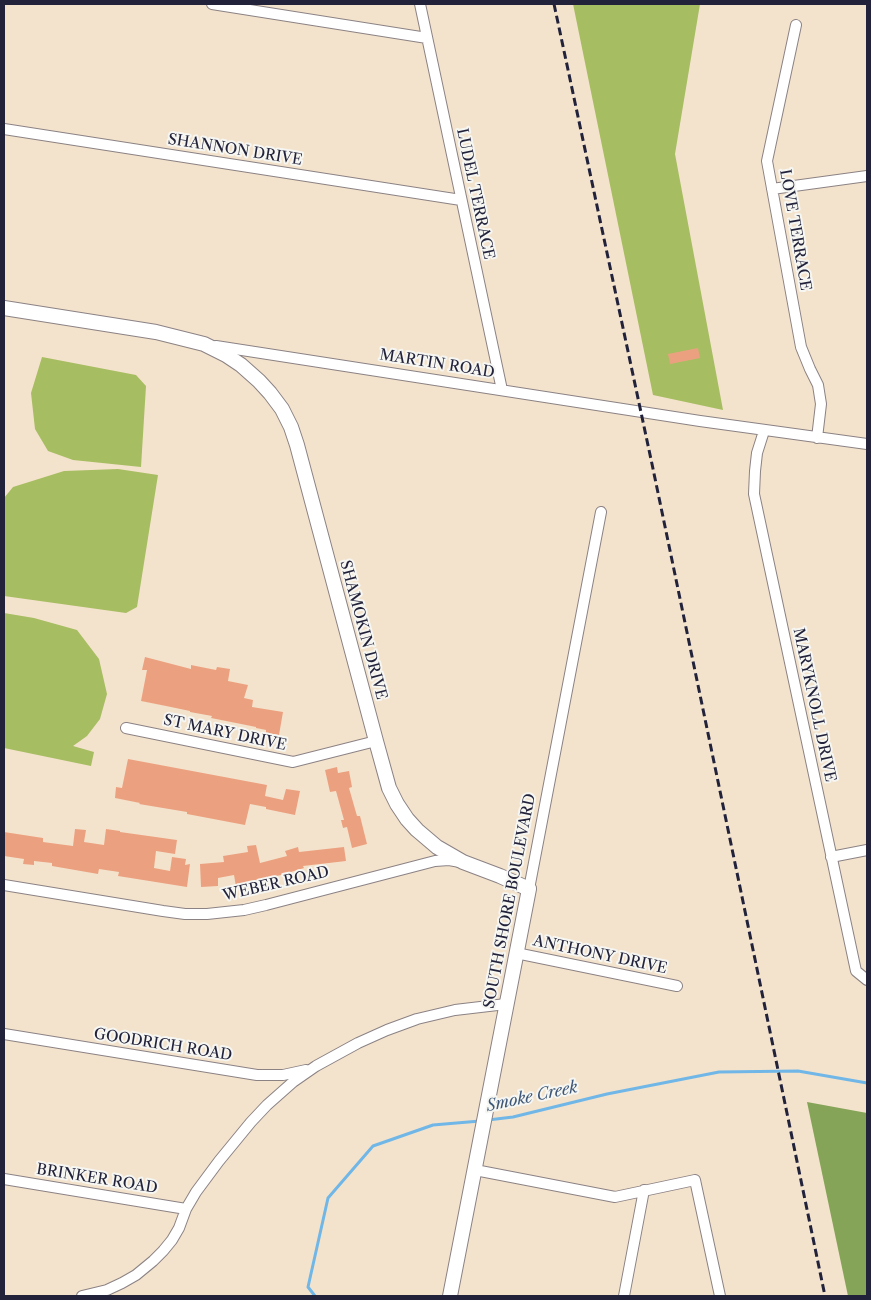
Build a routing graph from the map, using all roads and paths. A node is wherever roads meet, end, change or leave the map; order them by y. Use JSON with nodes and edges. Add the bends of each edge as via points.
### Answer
{"nodes":[{"id":1,"x":212,"y":4,"type":"edge"},
{"id":2,"x":420,"y":4,"type":"edge"},
{"id":3,"x":796,"y":25,"type":"dead end"},
{"id":4,"x":427,"y":38,"type":"junction"},
{"id":5,"x":4,"y":129,"type":"edge"},
{"id":6,"x":867,"y":176,"type":"edge"},
{"id":7,"x":772,"y":189,"type":"junction"},
{"id":8,"x":461,"y":200,"type":"junction"},
{"id":9,"x":4,"y":308,"type":"edge"},
{"id":10,"x":204,"y":344,"type":"junction"},
{"id":11,"x":502,"y":390,"type":"junction"},
{"id":12,"x":764,"y":431,"type":"junction"},
{"id":13,"x":817,"y":438,"type":"junction"},
{"id":14,"x":867,"y":444,"type":"edge"},
{"id":15,"x":601,"y":512,"type":"dead end"},
{"id":16,"x":126,"y":728,"type":"dead end"},
{"id":17,"x":376,"y":740,"type":"junction"},
{"id":18,"x":867,"y":850,"type":"edge"},
{"id":19,"x":831,"y":857,"type":"junction"},
{"id":20,"x":463,"y":862,"type":"junction"},
{"id":21,"x":4,"y":885,"type":"edge"},
{"id":22,"x":529,"y":889,"type":"junction"},
{"id":23,"x":516,"y":953,"type":"junction"},
{"id":24,"x":867,"y":980,"type":"edge"},
{"id":25,"x":677,"y":986,"type":"dead end"},
{"id":26,"x":506,"y":1004,"type":"junction"},
{"id":27,"x":4,"y":1034,"type":"edge"},
{"id":28,"x":316,"y":1066,"type":"junction"},
{"id":29,"x":475,"y":1170,"type":"junction"},
{"id":30,"x":4,"y":1179,"type":"edge"},
{"id":31,"x":644,"y":1190,"type":"junction"},
{"id":32,"x":186,"y":1209,"type":"junction"},
{"id":33,"x":82,"y":1296,"type":"edge"},
{"id":34,"x":450,"y":1296,"type":"edge"},
{"id":35,"x":624,"y":1296,"type":"edge"},
{"id":36,"x":720,"y":1296,"type":"edge"}],
"edges":[{"from":1,"to":4,"type":"street"},
{"from":2,"to":4,"type":"street","name":"LUDEL TERRACE"},
{"from":3,"to":7,"type":"street","name":"LOVE TERRACE","via":[[767,161]]},
{"from":4,"to":8,"type":"street","name":"LUDEL TERRACE"},
{"from":5,"to":8,"type":"street","name":"SHANNON DRIVE"},
{"from":6,"to":7,"type":"street"},
{"from":7,"to":13,"type":"street","name":"LOVE TERRACE","via":[[801,347],[818,386],[821,404]]},
{"from":8,"to":11,"type":"street","name":"LUDEL TERRACE"},
{"from":9,"to":10,"type":"street","name":"MARTIN ROAD","via":[[156,332]]},
{"from":10,"to":11,"type":"street","name":"MARTIN ROAD"},
{"from":10,"to":17,"type":"street","name":"SHAMOKIN DRIVE","via":[[241,365],[259,381],[282,409],[291,427]]},
{"from":11,"to":12,"type":"street","name":"MARTIN ROAD"},
{"from":12,"to":13,"type":"street","name":"MARTIN ROAD"},
{"from":12,"to":19,"type":"street","name":"MARYKNOLL DRIVE","via":[[755,471],[754,494]]},
{"from":13,"to":14,"type":"street","name":"MARTIN ROAD"},
{"from":15,"to":22,"type":"street","name":"SOUTH SHORE BOULEVARD"},
{"from":16,"to":17,"type":"street","name":"ST MARY DRIVE","via":[[293,762]]},
{"from":17,"to":20,"type":"street","name":"SHAMOKIN DRIVE","via":[[389,788],[407,819],[437,847]]},
{"from":18,"to":19,"type":"street"},
{"from":19,"to":24,"type":"street","name":"MARYKNOLL DRIVE","via":[[856,971]]},
{"from":20,"to":21,"type":"street","name":"WEBER ROAD","via":[[435,861],[266,905],[207,914],[163,911]]},
{"from":20,"to":22,"type":"street","name":"SHAMOKIN DRIVE"},
{"from":22,"to":23,"type":"street","name":"SOUTH SHORE BOULEVARD"},
{"from":23,"to":25,"type":"street","name":"ANTHONY DRIVE"},
{"from":23,"to":26,"type":"street","name":"SOUTH SHORE BOULEVARD"},
{"from":26,"to":28,"type":"street","via":[[455,1010],[417,1019],[358,1043]]},
{"from":26,"to":29,"type":"street","name":"SOUTH SHORE BOULEVARD"},
{"from":27,"to":28,"type":"street","name":"GOODRICH ROAD","via":[[257,1075],[283,1075]]},
{"from":28,"to":32,"type":"street","via":[[293,1082],[251,1122]]},
{"from":29,"to":31,"type":"street","via":[[615,1197]]},
{"from":29,"to":34,"type":"street","name":"SOUTH SHORE BOULEVARD"},
{"from":30,"to":32,"type":"street","name":"BRINKER ROAD"},
{"from":31,"to":35,"type":"street"},
{"from":31,"to":36,"type":"street","via":[[695,1180]]},
{"from":32,"to":33,"type":"street","via":[[172,1240],[154,1262],[122,1283]]}]}
